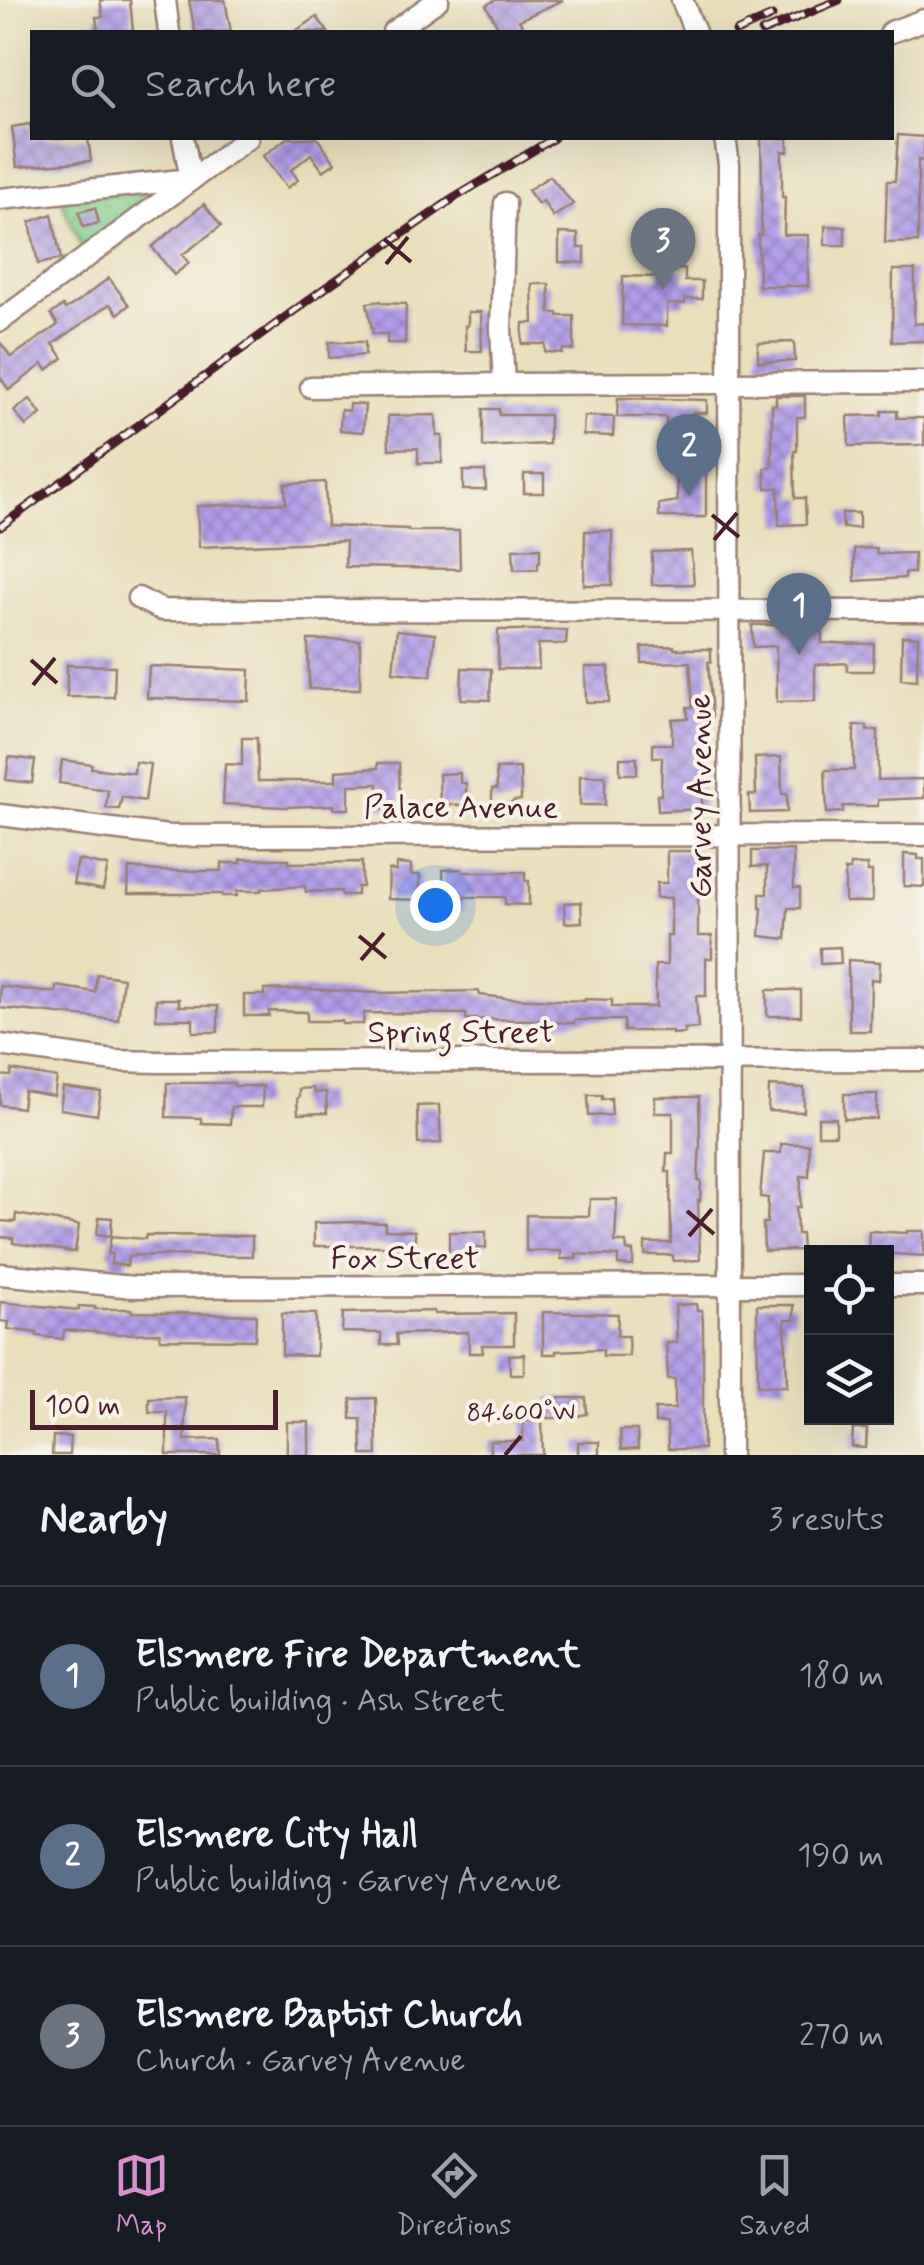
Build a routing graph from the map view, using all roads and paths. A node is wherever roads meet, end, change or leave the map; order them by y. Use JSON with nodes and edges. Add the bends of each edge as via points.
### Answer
{"nodes":[{"id":1,"x":165,"y":0,"type":"edge"},
{"id":2,"x":438,"y":0,"type":"edge"},
{"id":3,"x":924,"y":20,"type":"edge"},
{"id":4,"x":170,"y":30,"type":"edge"},
{"id":5,"x":396,"y":30,"type":"edge"},
{"id":6,"x":894,"y":31,"type":"edge"},
{"id":7,"x":183,"y":140,"type":"edge"},
{"id":8,"x":245,"y":140,"type":"edge"},
{"id":9,"x":725,"y":140,"type":"edge"},
{"id":10,"x":191,"y":179,"type":"junction"},
{"id":11,"x":0,"y":199,"type":"edge"},
{"id":12,"x":505,"y":203,"type":"dead end"},
{"id":13,"x":0,"y":321,"type":"edge"},
{"id":14,"x":729,"y":382,"type":"junction"},
{"id":15,"x":924,"y":382,"type":"edge"},
{"id":16,"x":504,"y":384,"type":"junction"},
{"id":17,"x":312,"y":388,"type":"dead end"},
{"id":18,"x":138,"y":598,"type":"dead end"},
{"id":19,"x":728,"y":609,"type":"junction"},
{"id":20,"x":924,"y":611,"type":"edge"},
{"id":21,"x":0,"y":816,"type":"edge"},
{"id":22,"x":924,"y":834,"type":"edge"},
{"id":23,"x":729,"y":836,"type":"junction"},
{"id":24,"x":0,"y":1045,"type":"edge"},
{"id":25,"x":924,"y":1060,"type":"edge"},
{"id":26,"x":729,"y":1062,"type":"junction"},
{"id":27,"x":0,"y":1274,"type":"edge"},
{"id":28,"x":730,"y":1285,"type":"junction"},
{"id":29,"x":804,"y":1285,"type":"edge"},
{"id":30,"x":894,"y":1286,"type":"edge"},
{"id":31,"x":924,"y":1286,"type":"edge"},
{"id":32,"x":730,"y":1455,"type":"edge"}],
"edges":[{"from":1,"to":4,"type":"street"},
{"from":2,"to":5,"type":"street"},
{"from":3,"to":6,"type":"street"},
{"from":7,"to":10,"type":"street"},
{"from":8,"to":10,"type":"street"},
{"from":9,"to":14,"type":"street","name":"Garvey Avenue"},
{"from":10,"to":11,"type":"street"},
{"from":10,"to":13,"type":"street"},
{"from":12,"to":16,"type":"street"},
{"from":14,"to":15,"type":"street"},
{"from":14,"to":16,"type":"street"},
{"from":14,"to":19,"type":"street","name":"Garvey Avenue"},
{"from":16,"to":17,"type":"street"},
{"from":18,"to":19,"type":"street","via":[[162,610]]},
{"from":19,"to":20,"type":"street"},
{"from":19,"to":23,"type":"street","name":"Garvey Avenue"},
{"from":21,"to":23,"type":"street","name":"Palace Avenue","via":[[168,836]]},
{"from":22,"to":23,"type":"street","name":"Palace Avenue"},
{"from":23,"to":26,"type":"street","name":"Garvey Avenue"},
{"from":24,"to":26,"type":"street","name":"Spring Street","via":[[158,1062]]},
{"from":25,"to":26,"type":"street","name":"Spring Street"},
{"from":26,"to":28,"type":"street","name":"Garvey Avenue"},
{"from":27,"to":28,"type":"street","name":"Fox Street","via":[[133,1287]]},
{"from":28,"to":29,"type":"street","name":"Fox Street"},
{"from":28,"to":32,"type":"street","name":"Garvey Avenue"},
{"from":30,"to":31,"type":"street"}]}
